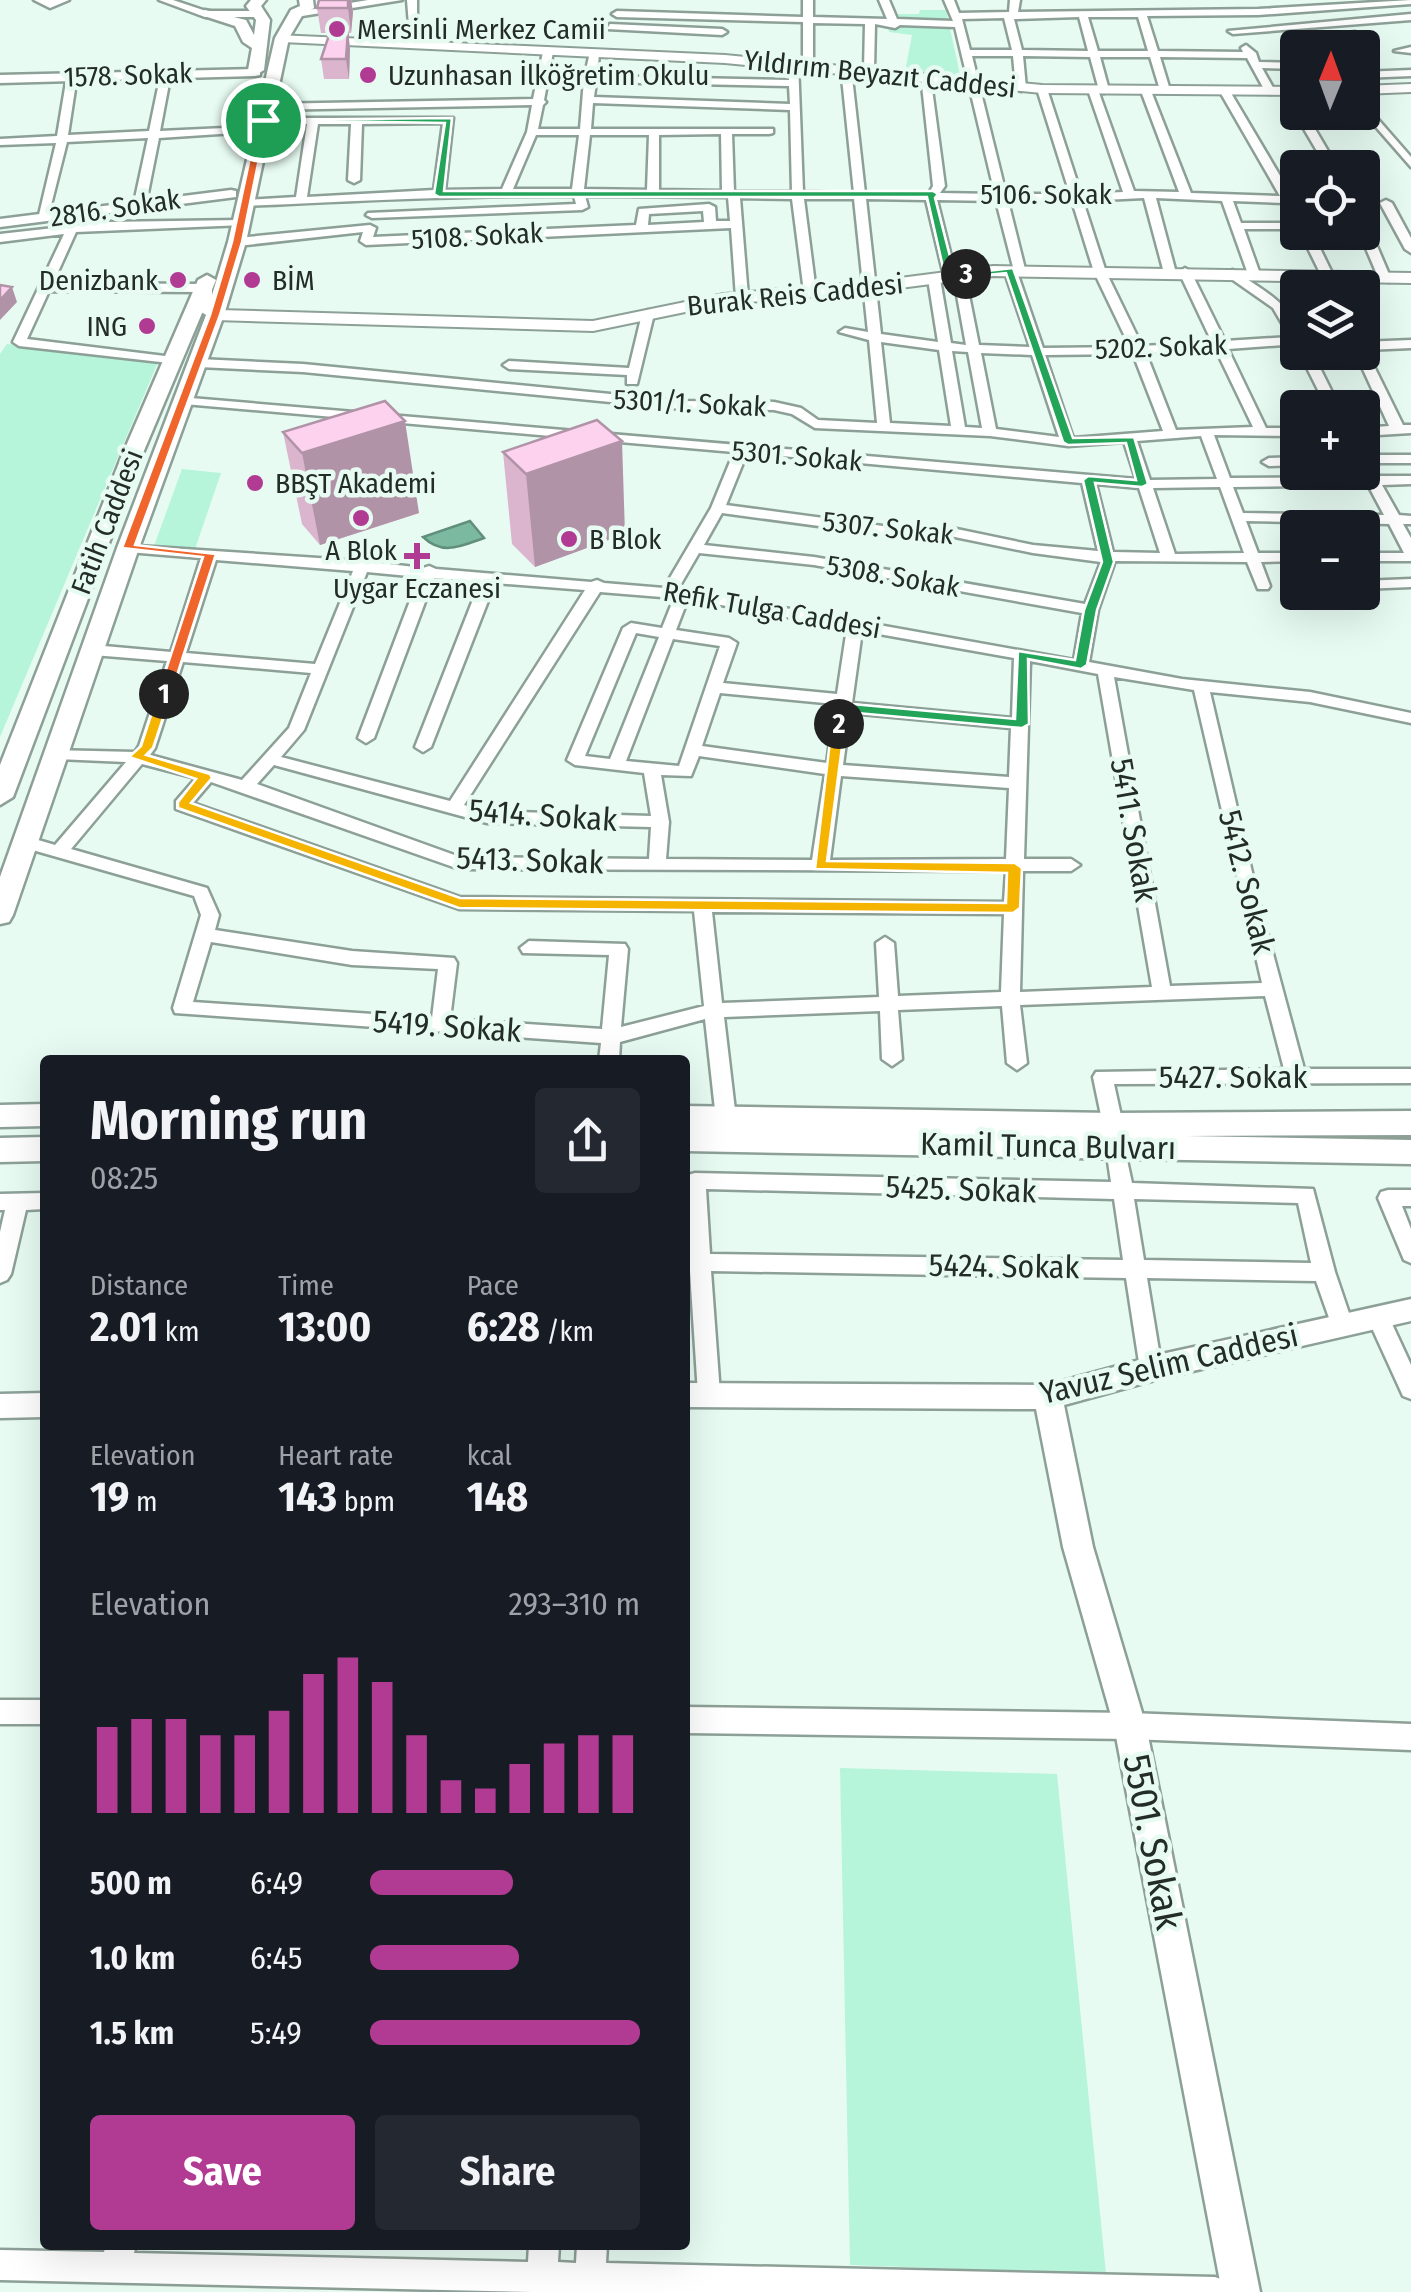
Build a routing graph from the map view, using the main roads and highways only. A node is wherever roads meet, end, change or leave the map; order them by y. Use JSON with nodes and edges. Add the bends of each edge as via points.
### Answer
{"nodes":[{"id":1,"x":259,"y":4,"type":"edge"},
{"id":2,"x":301,"y":6,"type":"edge"},
{"id":3,"x":205,"y":14,"type":"road end"},
{"id":4,"x":282,"y":38,"type":"junction"},
{"id":5,"x":260,"y":48,"type":"junction"},
{"id":6,"x":1380,"y":90,"type":"edge"},
{"id":7,"x":1280,"y":91,"type":"edge"},
{"id":8,"x":1409,"y":91,"type":"edge"},
{"id":9,"x":238,"y":198,"type":"junction"},
{"id":10,"x":233,"y":230,"type":"junction"},
{"id":11,"x":1411,"y":278,"type":"edge"},
{"id":12,"x":204,"y":288,"type":"junction"},
{"id":13,"x":215,"y":315,"type":"junction"},
{"id":14,"x":0,"y":798,"type":"edge"},
{"id":15,"x":0,"y":915,"type":"edge"},
{"id":16,"x":40,"y":1115,"type":"edge"},
{"id":17,"x":0,"y":1116,"type":"edge"},
{"id":18,"x":690,"y":1118,"type":"edge"},
{"id":19,"x":1411,"y":1123,"type":"edge"},
{"id":20,"x":1115,"y":1136,"type":"junction"},
{"id":21,"x":690,"y":1139,"type":"edge"},
{"id":22,"x":40,"y":1148,"type":"edge"},
{"id":23,"x":0,"y":1150,"type":"edge"},
{"id":24,"x":1411,"y":1152,"type":"edge"}],
"edges":[{"from":1,"to":2,"type":"main road"},
{"from":1,"to":5,"type":"main road","name":"Fatih Caddesi"},
{"from":2,"to":4,"type":"main road","name":"Fatih Caddesi"},
{"from":3,"to":5,"type":"main road","via":[[241,24]]},
{"from":4,"to":7,"type":"main road","name":"Yıldırım Beyazıt Caddesi","via":[[801,64],[1021,88]]},
{"from":4,"to":9,"type":"main road","name":"Fatih Caddesi"},
{"from":5,"to":9,"type":"main road","name":"Fatih Caddesi"},
{"from":6,"to":8,"type":"main road"},
{"from":9,"to":10,"type":"main road","name":"Fatih Caddesi"},
{"from":10,"to":12,"type":"main road","name":"Fatih Caddesi"},
{"from":10,"to":13,"type":"main road"},
{"from":11,"to":13,"type":"main road","name":"Burak Reis Caddesi","via":[[1014,270],[742,297],[578,326]]},
{"from":12,"to":13,"type":"main road","via":[[203,308]]},
{"from":12,"to":14,"type":"main road","name":"Fatih Caddesi"},
{"from":13,"to":15,"type":"main road"},
{"from":16,"to":17,"type":"main road"},
{"from":18,"to":20,"type":"main road","name":"Kamil Tunca Bulvarı"},
{"from":19,"to":20,"type":"main road","name":"Kamil Tunca Bulvarı"},
{"from":20,"to":21,"type":"main road","name":"Kamil Tunca Bulvarı"},
{"from":20,"to":24,"type":"main road","name":"Kamil Tunca Bulvarı"},
{"from":22,"to":23,"type":"main road"}]}
